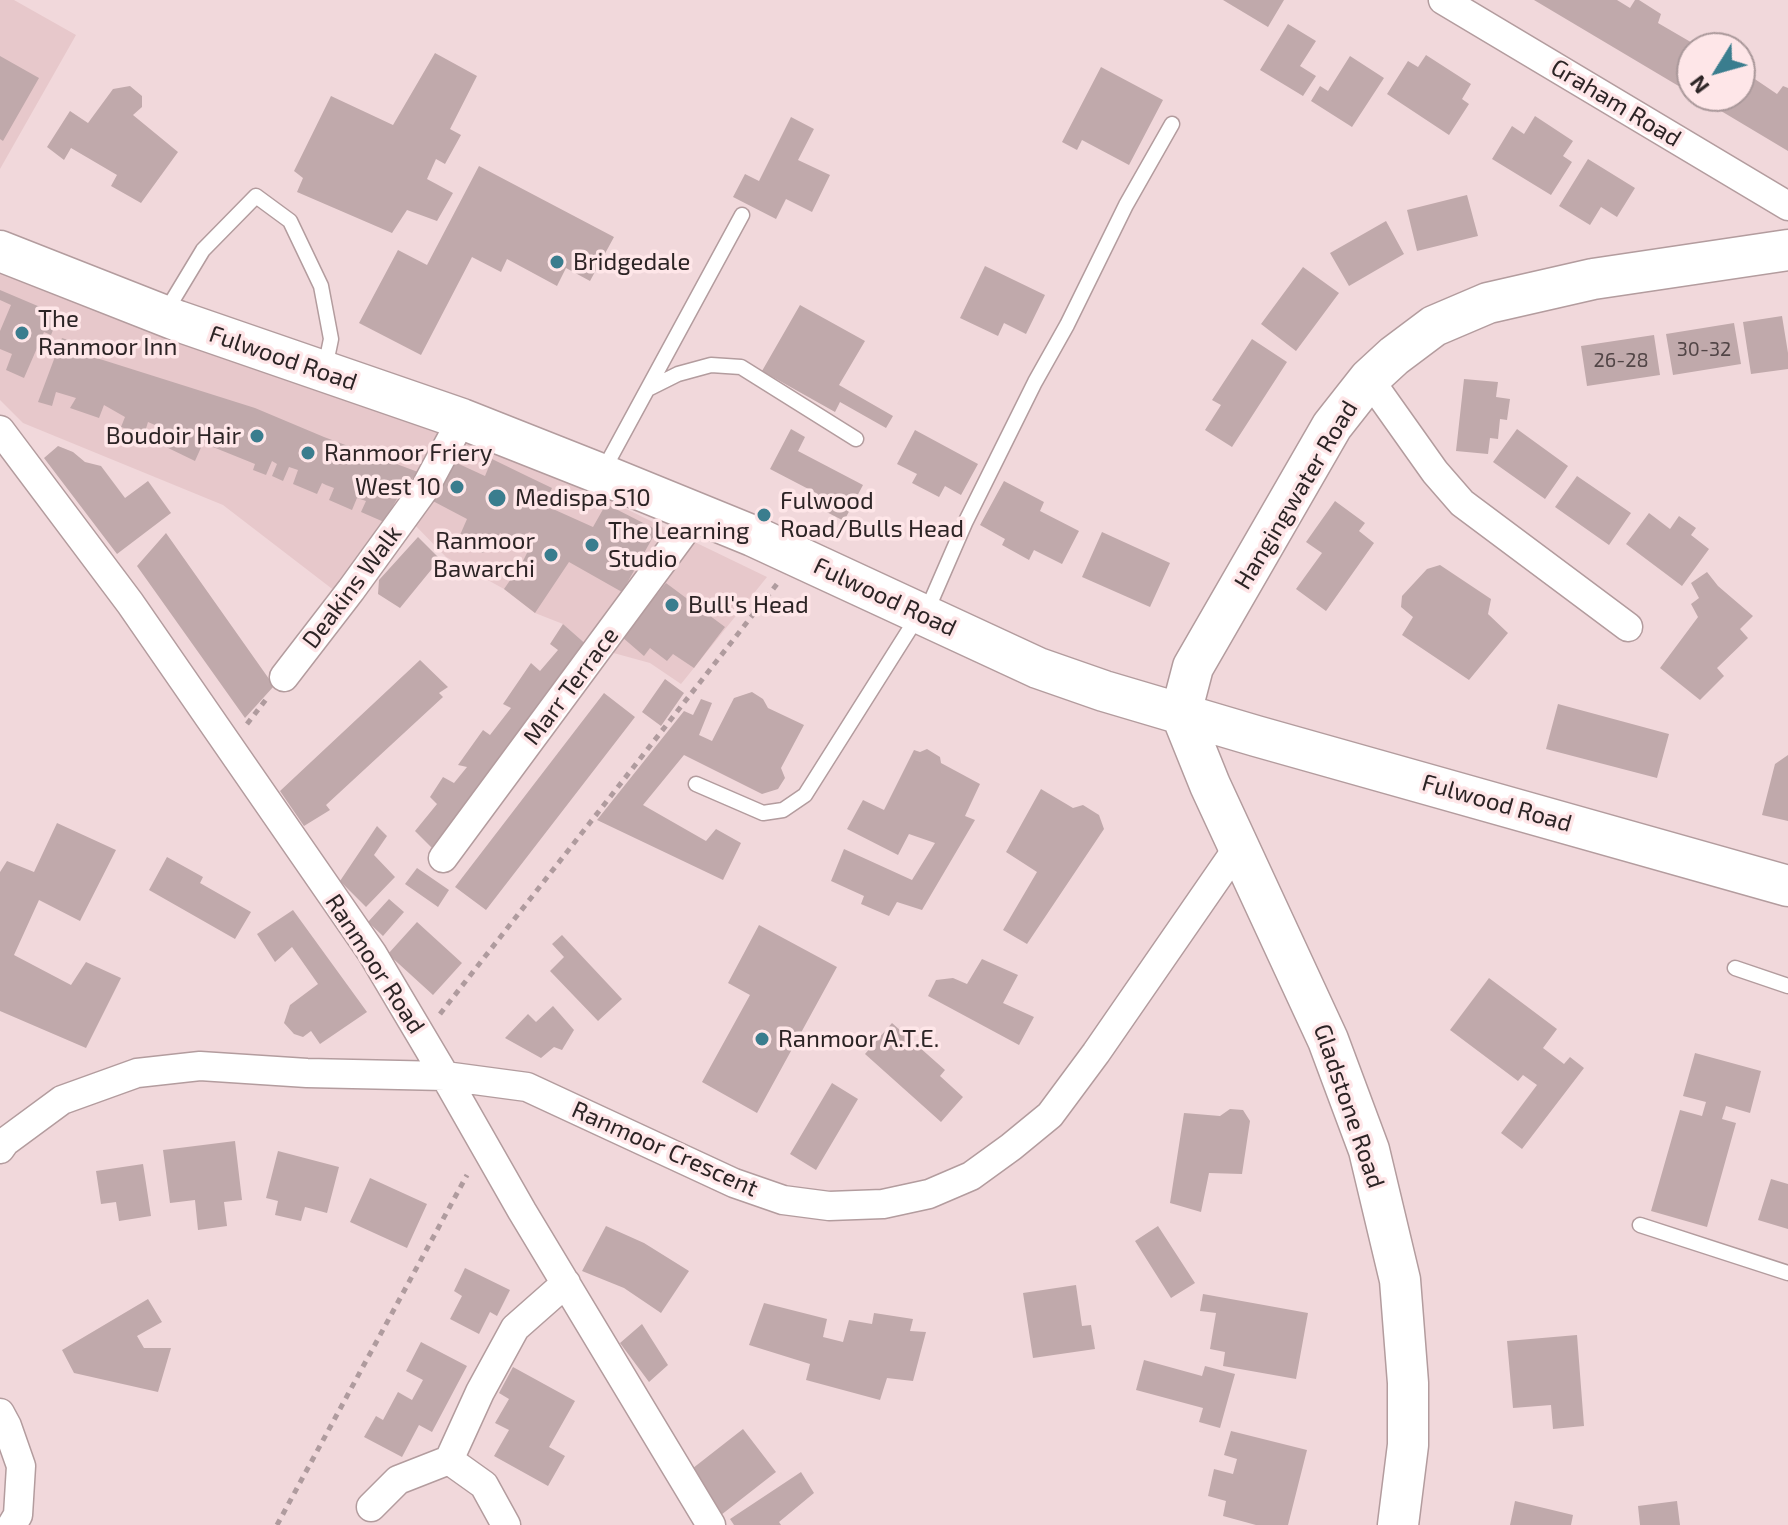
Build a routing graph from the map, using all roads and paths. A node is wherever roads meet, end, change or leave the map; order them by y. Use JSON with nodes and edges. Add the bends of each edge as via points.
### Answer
{"nodes":[{"id":1,"x":1443,"y":0,"type":"edge"},
{"id":2,"x":1172,"y":124,"type":"dead end"},
{"id":3,"x":1788,"y":206,"type":"edge"},
{"id":4,"x":742,"y":215,"type":"dead end"},
{"id":5,"x":1788,"y":250,"type":"edge"},
{"id":6,"x":0,"y":251,"type":"edge"},
{"id":7,"x":164,"y":316,"type":"junction"},
{"id":8,"x":323,"y":372,"type":"junction"},
{"id":9,"x":1369,"y":379,"type":"junction"},
{"id":10,"x":648,"y":389,"type":"junction"},
{"id":11,"x":462,"y":419,"type":"junction"},
{"id":12,"x":0,"y":430,"type":"edge"},
{"id":13,"x":856,"y":439,"type":"dead end"},
{"id":14,"x":601,"y":474,"type":"junction"},
{"id":15,"x":698,"y":513,"type":"junction"},
{"id":16,"x":798,"y":557,"type":"junction"},
{"id":17,"x":922,"y":614,"type":"junction"},
{"id":18,"x":1628,"y":627,"type":"dead end"},
{"id":19,"x":284,"y":677,"type":"joint"},
{"id":20,"x":1181,"y":713,"type":"junction"},
{"id":21,"x":228,"y":746,"type":"junction"},
{"id":22,"x":696,"y":784,"type":"dead end"},
{"id":23,"x":1239,"y":846,"type":"junction"},
{"id":24,"x":443,"y":858,"type":"dead end"},
{"id":25,"x":1788,"y":886,"type":"edge"},
{"id":26,"x":1735,"y":968,"type":"dead end"},
{"id":27,"x":1788,"y":986,"type":"edge"},
{"id":28,"x":422,"y":1037,"type":"junction"},
{"id":29,"x":445,"y":1076,"type":"junction"},
{"id":30,"x":484,"y":1142,"type":"junction"},
{"id":31,"x":0,"y":1149,"type":"edge"},
{"id":32,"x":1640,"y":1225,"type":"dead end"},
{"id":33,"x":1788,"y":1273,"type":"edge"},
{"id":34,"x":566,"y":1283,"type":"junction"},
{"id":35,"x":0,"y":1413,"type":"edge"},
{"id":36,"x":449,"y":1460,"type":"junction"},
{"id":37,"x":371,"y":1507,"type":"dead end"},
{"id":38,"x":12,"y":1525,"type":"edge"},
{"id":39,"x":277,"y":1525,"type":"edge"},
{"id":40,"x":506,"y":1525,"type":"edge"},
{"id":41,"x":711,"y":1525,"type":"edge"},
{"id":42,"x":1398,"y":1525,"type":"edge"}],
"edges":[{"from":1,"to":3,"type":"street","name":"Graham Road"},
{"from":2,"to":17,"type":"lane","via":[[1035,382]]},
{"from":4,"to":10,"type":"lane"},
{"from":5,"to":9,"type":"street","name":"Hangingwater Road","via":[[1593,279],[1488,303],[1434,326]]},
{"from":6,"to":7,"type":"street","name":"Fulwood Road"},
{"from":7,"to":8,"type":"street","name":"Fulwood Road"},
{"from":7,"to":8,"type":"lane","via":[[203,250],[256,196],[290,221],[321,286],[331,339]]},
{"from":8,"to":11,"type":"street","name":"Fulwood Road"},
{"from":9,"to":18,"type":"street","via":[[1462,503]]},
{"from":9,"to":20,"type":"street","name":"Hangingwater Road","via":[[1332,426],[1193,667]]},
{"from":10,"to":13,"type":"lane","via":[[711,365],[741,367]]},
{"from":10,"to":14,"type":"lane"},
{"from":11,"to":14,"type":"street","name":"Fulwood Road"},
{"from":11,"to":19,"type":"street","name":"Deakins Walk","via":[[425,488]]},
{"from":12,"to":21,"type":"street","name":"Ranmoor Road","via":[[130,603]]},
{"from":14,"to":15,"type":"street","name":"Fulwood Road"},
{"from":15,"to":16,"type":"street","name":"Fulwood Road"},
{"from":15,"to":24,"type":"street","name":"Marr Terrace"},
{"from":16,"to":17,"type":"street","name":"Fulwood Road"},
{"from":16,"to":28,"type":"path"},
{"from":17,"to":20,"type":"street","name":"Fulwood Road","via":[[1038,668]]},
{"from":17,"to":22,"type":"lane","via":[[805,795],[783,810],[763,813]]},
{"from":19,"to":21,"type":"path"},
{"from":20,"to":23,"type":"street","name":"Gladstone Road"},
{"from":20,"to":25,"type":"street","name":"Fulwood Road"},
{"from":21,"to":28,"type":"street","name":"Ranmoor Road","via":[[372,953]]},
{"from":23,"to":29,"type":"street","name":"Ranmoor Crescent","via":[[1050,1115],[971,1176],[929,1194],[883,1204],[829,1206],[783,1200],[734,1183],[527,1087]]},
{"from":23,"to":42,"type":"street","name":"Gladstone Road","via":[[1334,1053],[1369,1150],[1400,1280],[1408,1445]]},
{"from":26,"to":27,"type":"lane"},
{"from":28,"to":29,"type":"street","name":"Ranmoor Road"},
{"from":29,"to":30,"type":"street","name":"Ranmoor Road"},
{"from":29,"to":31,"type":"street","name":"Ranmoor Crescent","via":[[200,1066],[137,1073],[62,1100]]},
{"from":30,"to":34,"type":"street","name":"Ranmoor Road"},
{"from":30,"to":39,"type":"path"},
{"from":32,"to":33,"type":"lane"},
{"from":34,"to":36,"type":"street","via":[[515,1328]]},
{"from":34,"to":41,"type":"street","name":"Ranmoor Road"},
{"from":35,"to":38,"type":"street","via":[[21,1466],[18,1515]]},
{"from":36,"to":37,"type":"street","via":[[398,1480]]},
{"from":36,"to":40,"type":"street","via":[[484,1485]]}]}
